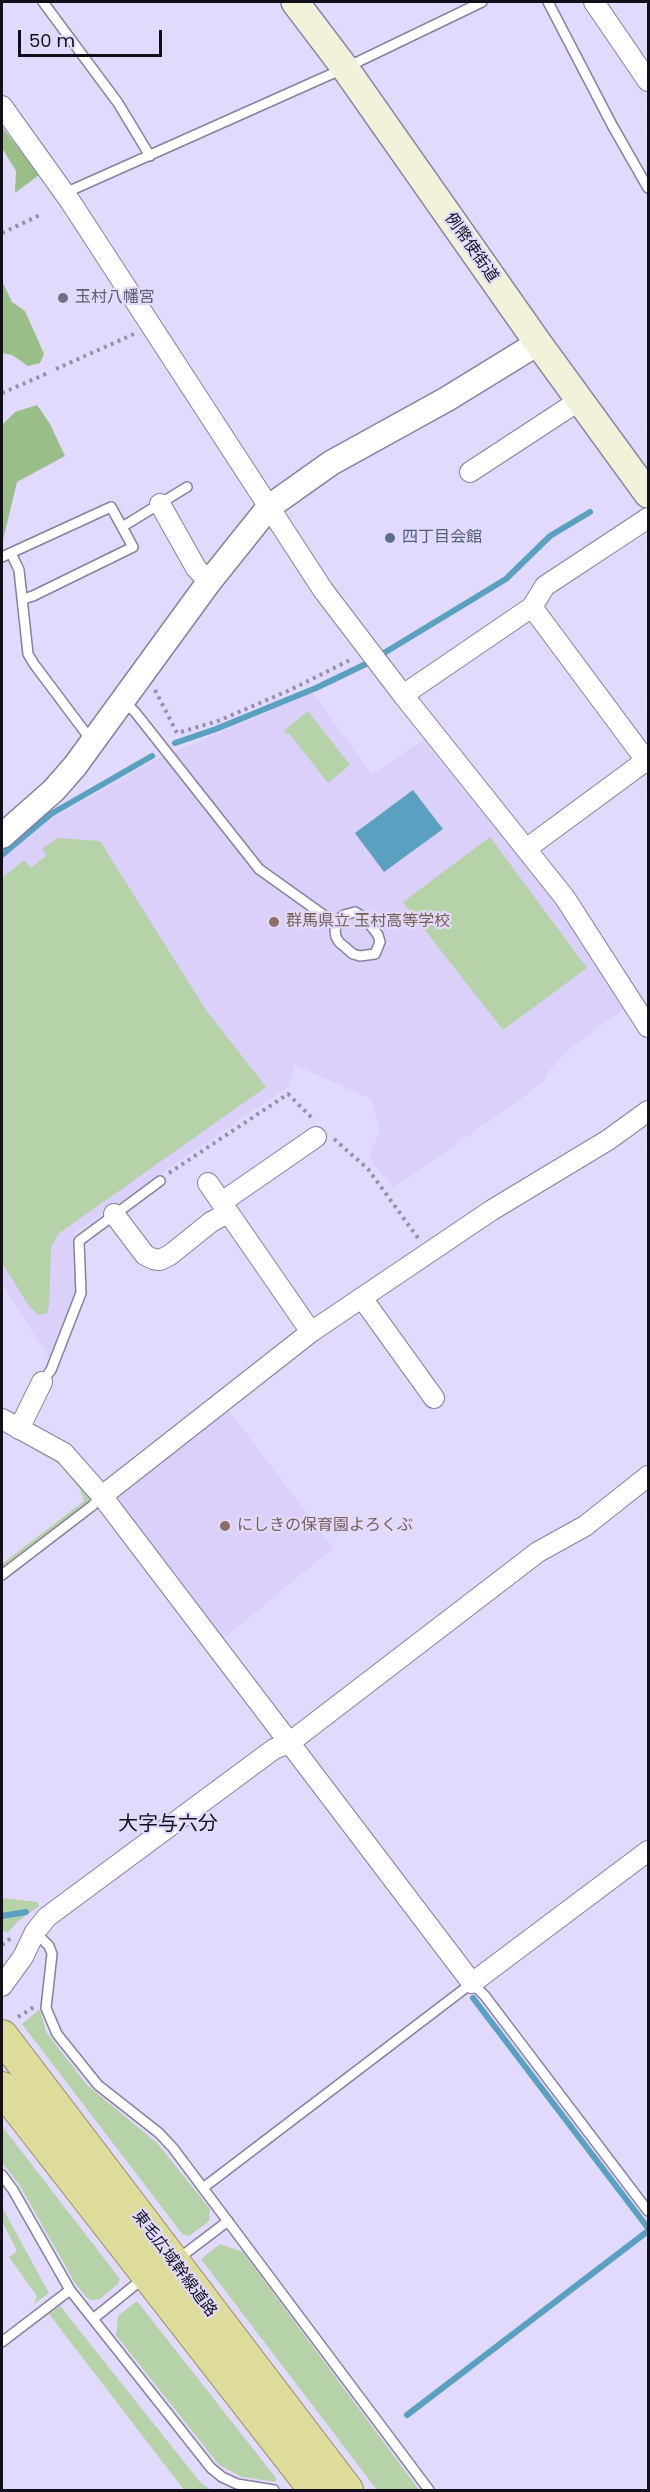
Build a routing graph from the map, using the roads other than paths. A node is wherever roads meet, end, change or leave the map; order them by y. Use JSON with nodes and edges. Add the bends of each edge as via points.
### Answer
{"nodes":[{"id":1,"x":43,"y":2,"type":"edge"},
{"id":2,"x":295,"y":2,"type":"edge"},
{"id":3,"x":482,"y":2,"type":"edge"},
{"id":4,"x":548,"y":2,"type":"edge"},
{"id":5,"x":594,"y":2,"type":"edge"},
{"id":6,"x":465,"y":5,"type":"edge"},
{"id":7,"x":345,"y":68,"type":"junction"},
{"id":8,"x":648,"y":81,"type":"edge"},
{"id":9,"x":2,"y":106,"type":"edge"},
{"id":10,"x":150,"y":156,"type":"junction"},
{"id":11,"x":648,"y":188,"type":"edge"},
{"id":12,"x":65,"y":193,"type":"junction"},
{"id":13,"x":538,"y":343,"type":"junction"},
{"id":14,"x":580,"y":400,"type":"junction"},
{"id":15,"x":470,"y":472,"type":"dead end"},
{"id":16,"x":187,"y":487,"type":"dead end"},
{"id":17,"x":648,"y":494,"type":"edge"},
{"id":18,"x":160,"y":504,"type":"junction"},
{"id":19,"x":269,"y":507,"type":"junction"},
{"id":20,"x":648,"y":518,"type":"edge"},
{"id":21,"x":122,"y":528,"type":"junction"},
{"id":22,"x":6,"y":555,"type":"edge"},
{"id":23,"x":209,"y":582,"type":"junction"},
{"id":24,"x":23,"y":598,"type":"junction"},
{"id":25,"x":532,"y":606,"type":"junction"},
{"id":26,"x":403,"y":695,"type":"junction"},
{"id":27,"x":123,"y":701,"type":"junction"},
{"id":28,"x":93,"y":742,"type":"junction"},
{"id":29,"x":648,"y":761,"type":"edge"},
{"id":30,"x":2,"y":836,"type":"edge"},
{"id":31,"x":526,"y":849,"type":"junction"},
{"id":32,"x":336,"y":924,"type":"junction"},
{"id":33,"x":648,"y":1027,"type":"edge"},
{"id":34,"x":648,"y":1111,"type":"edge"},
{"id":35,"x":316,"y":1137,"type":"dead end"},
{"id":36,"x":160,"y":1181,"type":"dead end"},
{"id":37,"x":208,"y":1183,"type":"dead end"},
{"id":38,"x":225,"y":1208,"type":"junction"},
{"id":39,"x":114,"y":1214,"type":"junction"},
{"id":40,"x":362,"y":1299,"type":"junction"},
{"id":41,"x":311,"y":1332,"type":"junction"},
{"id":42,"x":42,"y":1382,"type":"joint"},
{"id":43,"x":434,"y":1398,"type":"dead end"},
{"id":44,"x":2,"y":1419,"type":"edge"},
{"id":45,"x":19,"y":1429,"type":"junction"},
{"id":46,"x":647,"y":1480,"type":"edge"},
{"id":47,"x":102,"y":1496,"type":"junction"},
{"id":48,"x":2,"y":1575,"type":"edge"},
{"id":49,"x":289,"y":1743,"type":"junction"},
{"id":50,"x":648,"y":1851,"type":"edge"},
{"id":51,"x":34,"y":1932,"type":"junction"},
{"id":52,"x":472,"y":1983,"type":"junction"},
{"id":53,"x":2,"y":1986,"type":"edge"},
{"id":54,"x":7,"y":2028,"type":"edge"},
{"id":55,"x":2,"y":2088,"type":"edge"},
{"id":56,"x":2,"y":2175,"type":"edge"},
{"id":57,"x":203,"y":2188,"type":"junction"},
{"id":58,"x":648,"y":2211,"type":"edge"},
{"id":59,"x":228,"y":2221,"type":"junction"},
{"id":60,"x":160,"y":2269,"type":"junction"},
{"id":61,"x":70,"y":2290,"type":"junction"},
{"id":62,"x":93,"y":2319,"type":"junction"},
{"id":63,"x":2,"y":2342,"type":"edge"},
{"id":64,"x":274,"y":2490,"type":"edge"},
{"id":65,"x":315,"y":2490,"type":"edge"},
{"id":66,"x":347,"y":2490,"type":"edge"},
{"id":67,"x":429,"y":2490,"type":"edge"}],
"edges":[{"from":1,"to":10,"type":"lane","via":[[118,103]]},
{"from":2,"to":7,"type":"main road","name":"例幣使街道"},
{"from":3,"to":6,"type":"lane"},
{"from":4,"to":11,"type":"lane"},
{"from":5,"to":8,"type":"street"},
{"from":6,"to":7,"type":"lane"},
{"from":7,"to":10,"type":"lane"},
{"from":7,"to":13,"type":"main road","name":"例幣使街道"},
{"from":9,"to":12,"type":"street"},
{"from":10,"to":12,"type":"lane"},
{"from":12,"to":19,"type":"street"},
{"from":13,"to":14,"type":"main road","name":"例幣使街道"},
{"from":13,"to":19,"type":"street","via":[[331,463]]},
{"from":14,"to":15,"type":"street"},
{"from":14,"to":17,"type":"main road","name":"例幣使街道"},
{"from":16,"to":18,"type":"lane"},
{"from":18,"to":21,"type":"lane"},
{"from":18,"to":23,"type":"street","via":[[196,568]]},
{"from":19,"to":23,"type":"street"},
{"from":19,"to":26,"type":"street","via":[[323,590]]},
{"from":20,"to":25,"type":"street","via":[[545,585]]},
{"from":21,"to":22,"type":"lane","via":[[111,507]]},
{"from":21,"to":24,"type":"lane","via":[[133,547]]},
{"from":22,"to":24,"type":"lane","via":[[19,570]]},
{"from":23,"to":27,"type":"street"},
{"from":24,"to":28,"type":"lane","via":[[28,654]]},
{"from":25,"to":26,"type":"street"},
{"from":25,"to":29,"type":"street"},
{"from":26,"to":31,"type":"street"},
{"from":27,"to":28,"type":"street"},
{"from":27,"to":32,"type":"lane","via":[[259,869]]},
{"from":28,"to":30,"type":"street","via":[[54,790]]},
{"from":29,"to":31,"type":"street"},
{"from":31,"to":33,"type":"street","via":[[565,898]]},
{"from":32,"to":32,"type":"lane","via":[[344,915],[360,914],[378,935],[379,948],[368,956],[352,954],[339,942]]},
{"from":34,"to":40,"type":"street"},
{"from":35,"to":38,"type":"street"},
{"from":36,"to":39,"type":"lane"},
{"from":37,"to":38,"type":"street"},
{"from":38,"to":39,"type":"street","via":[[160,1260],[145,1255]]},
{"from":38,"to":41,"type":"street"},
{"from":39,"to":42,"type":"lane","via":[[79,1241],[81,1293]]},
{"from":40,"to":41,"type":"street"},
{"from":40,"to":43,"type":"street"},
{"from":41,"to":47,"type":"street"},
{"from":42,"to":45,"type":"street"},
{"from":44,"to":45,"type":"street"},
{"from":45,"to":47,"type":"street","via":[[64,1453]]},
{"from":46,"to":49,"type":"street","via":[[585,1526],[538,1552]]},
{"from":47,"to":48,"type":"lane"},
{"from":47,"to":49,"type":"street"},
{"from":49,"to":51,"type":"street","via":[[274,1749],[47,1917]]},
{"from":49,"to":52,"type":"street"},
{"from":50,"to":52,"type":"street"},
{"from":51,"to":53,"type":"street","via":[[23,1957]]},
{"from":51,"to":57,"type":"lane","via":[[52,1954],[46,2008],[57,2034],[98,2085],[159,2133]]},
{"from":52,"to":57,"type":"lane"},
{"from":52,"to":58,"type":"lane"},
{"from":54,"to":60,"type":"highway","name":"東毛広域幹線道路"},
{"from":55,"to":60,"type":"highway","name":"東毛広域幹線道路"},
{"from":56,"to":61,"type":"lane"},
{"from":57,"to":59,"type":"lane"},
{"from":59,"to":60,"type":"lane"},
{"from":59,"to":67,"type":"lane"},
{"from":60,"to":62,"type":"lane"},
{"from":60,"to":65,"type":"highway","name":"東毛広域幹線道路"},
{"from":60,"to":66,"type":"highway","name":"東毛広域幹線道路"},
{"from":61,"to":62,"type":"lane"},
{"from":61,"to":63,"type":"lane"},
{"from":62,"to":64,"type":"lane","via":[[211,2468],[237,2484]]}]}
